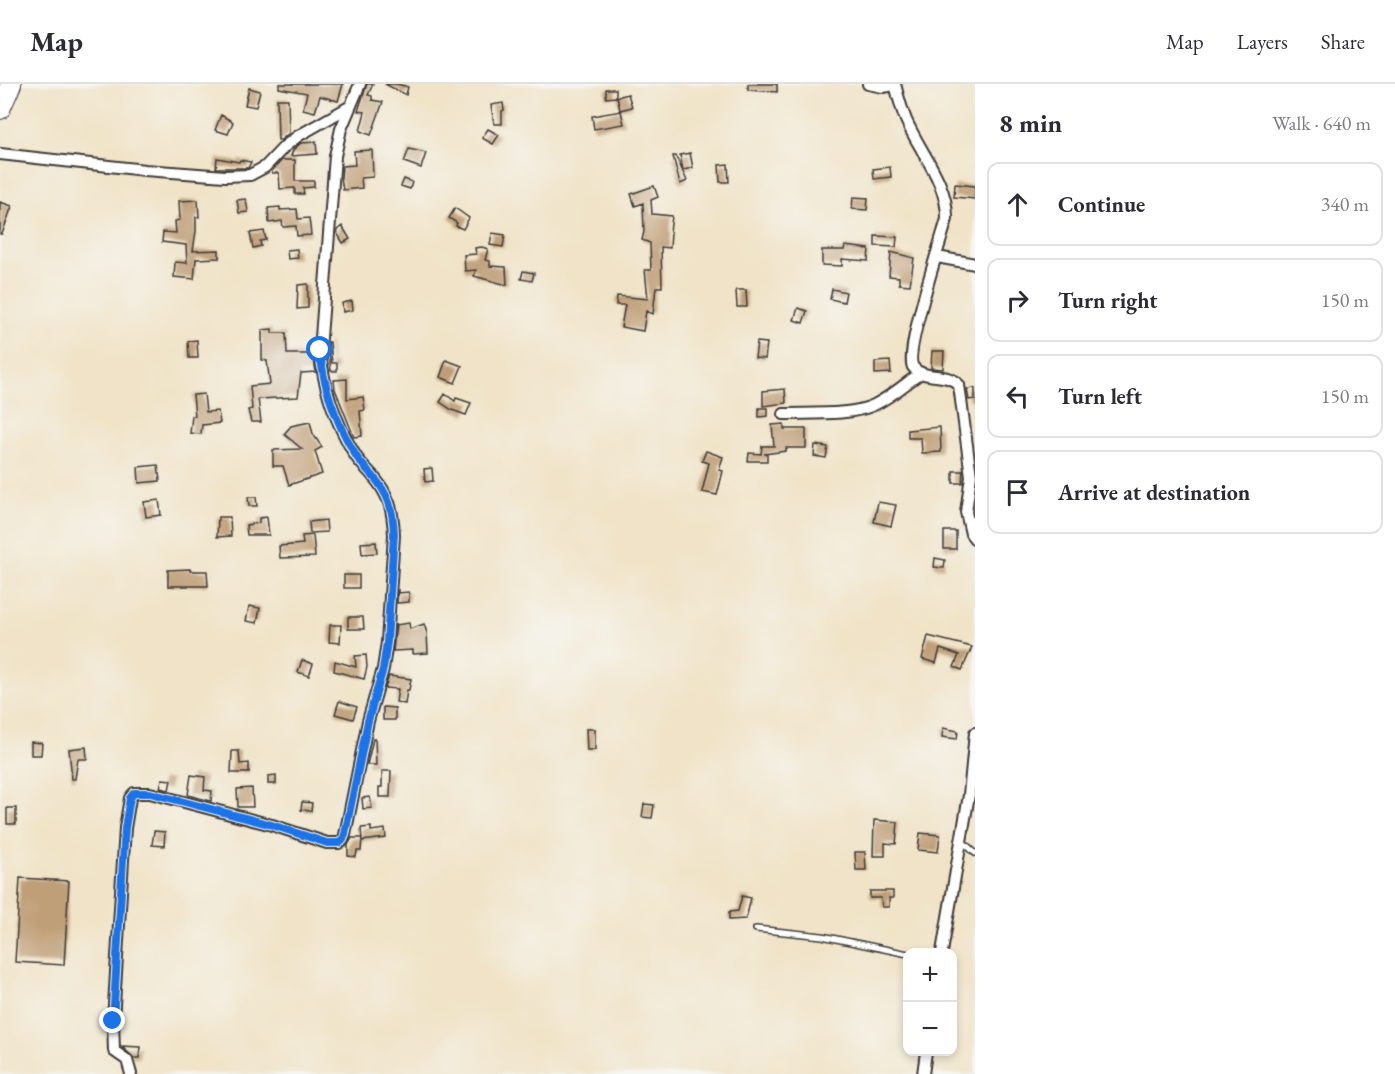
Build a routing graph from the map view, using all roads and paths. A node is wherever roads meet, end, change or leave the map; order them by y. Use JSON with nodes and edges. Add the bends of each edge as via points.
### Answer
{"nodes":[{"id":1,"x":11,"y":84,"type":"edge"},
{"id":2,"x":360,"y":84,"type":"edge"},
{"id":3,"x":868,"y":84,"type":"edge"},
{"id":4,"x":895,"y":85,"type":"edge"},
{"id":5,"x":349,"y":107,"type":"junction"},
{"id":6,"x":0,"y":109,"type":"edge"},
{"id":7,"x":0,"y":154,"type":"edge"},
{"id":8,"x":937,"y":257,"type":"junction"},
{"id":9,"x":975,"y":264,"type":"edge"},
{"id":10,"x":921,"y":372,"type":"junction"},
{"id":11,"x":784,"y":414,"type":"dead end"},
{"id":12,"x":975,"y":539,"type":"edge"},
{"id":13,"x":975,"y":733,"type":"edge"},
{"id":14,"x":961,"y":840,"type":"junction"},
{"id":15,"x":975,"y":853,"type":"edge"},
{"id":16,"x":756,"y":929,"type":"dead end"},
{"id":17,"x":943,"y":948,"type":"edge"},
{"id":18,"x":903,"y":953,"type":"edge"},
{"id":19,"x":925,"y":1056,"type":"edge"},
{"id":20,"x":131,"y":1074,"type":"edge"},
{"id":21,"x":923,"y":1074,"type":"edge"}],
"edges":[{"from":1,"to":6,"type":"highway"},
{"from":2,"to":5,"type":"street"},
{"from":3,"to":4,"type":"street"},
{"from":4,"to":8,"type":"street","via":[[906,121],[945,198],[946,219]]},
{"from":5,"to":7,"type":"street","via":[[298,136],[265,167],[250,175],[146,170]]},
{"from":5,"to":20,"type":"street","via":[[335,156],[320,350],[324,382],[343,431],[356,457],[387,493],[394,517],[383,669],[345,834],[339,843],[327,843],[150,793],[134,793],[130,798],[113,1030],[114,1050],[127,1060]]},
{"from":8,"to":9,"type":"street"},
{"from":8,"to":10,"type":"street","via":[[911,350],[910,361]]},
{"from":10,"to":11,"type":"street","via":[[873,405],[847,411]]},
{"from":10,"to":12,"type":"street","via":[[946,376],[959,385],[971,476],[966,512]]},
{"from":13,"to":14,"type":"street"},
{"from":14,"to":15,"type":"lane"},
{"from":14,"to":17,"type":"street"},
{"from":16,"to":18,"type":"lane","via":[[822,936]]},
{"from":19,"to":21,"type":"street"}]}
